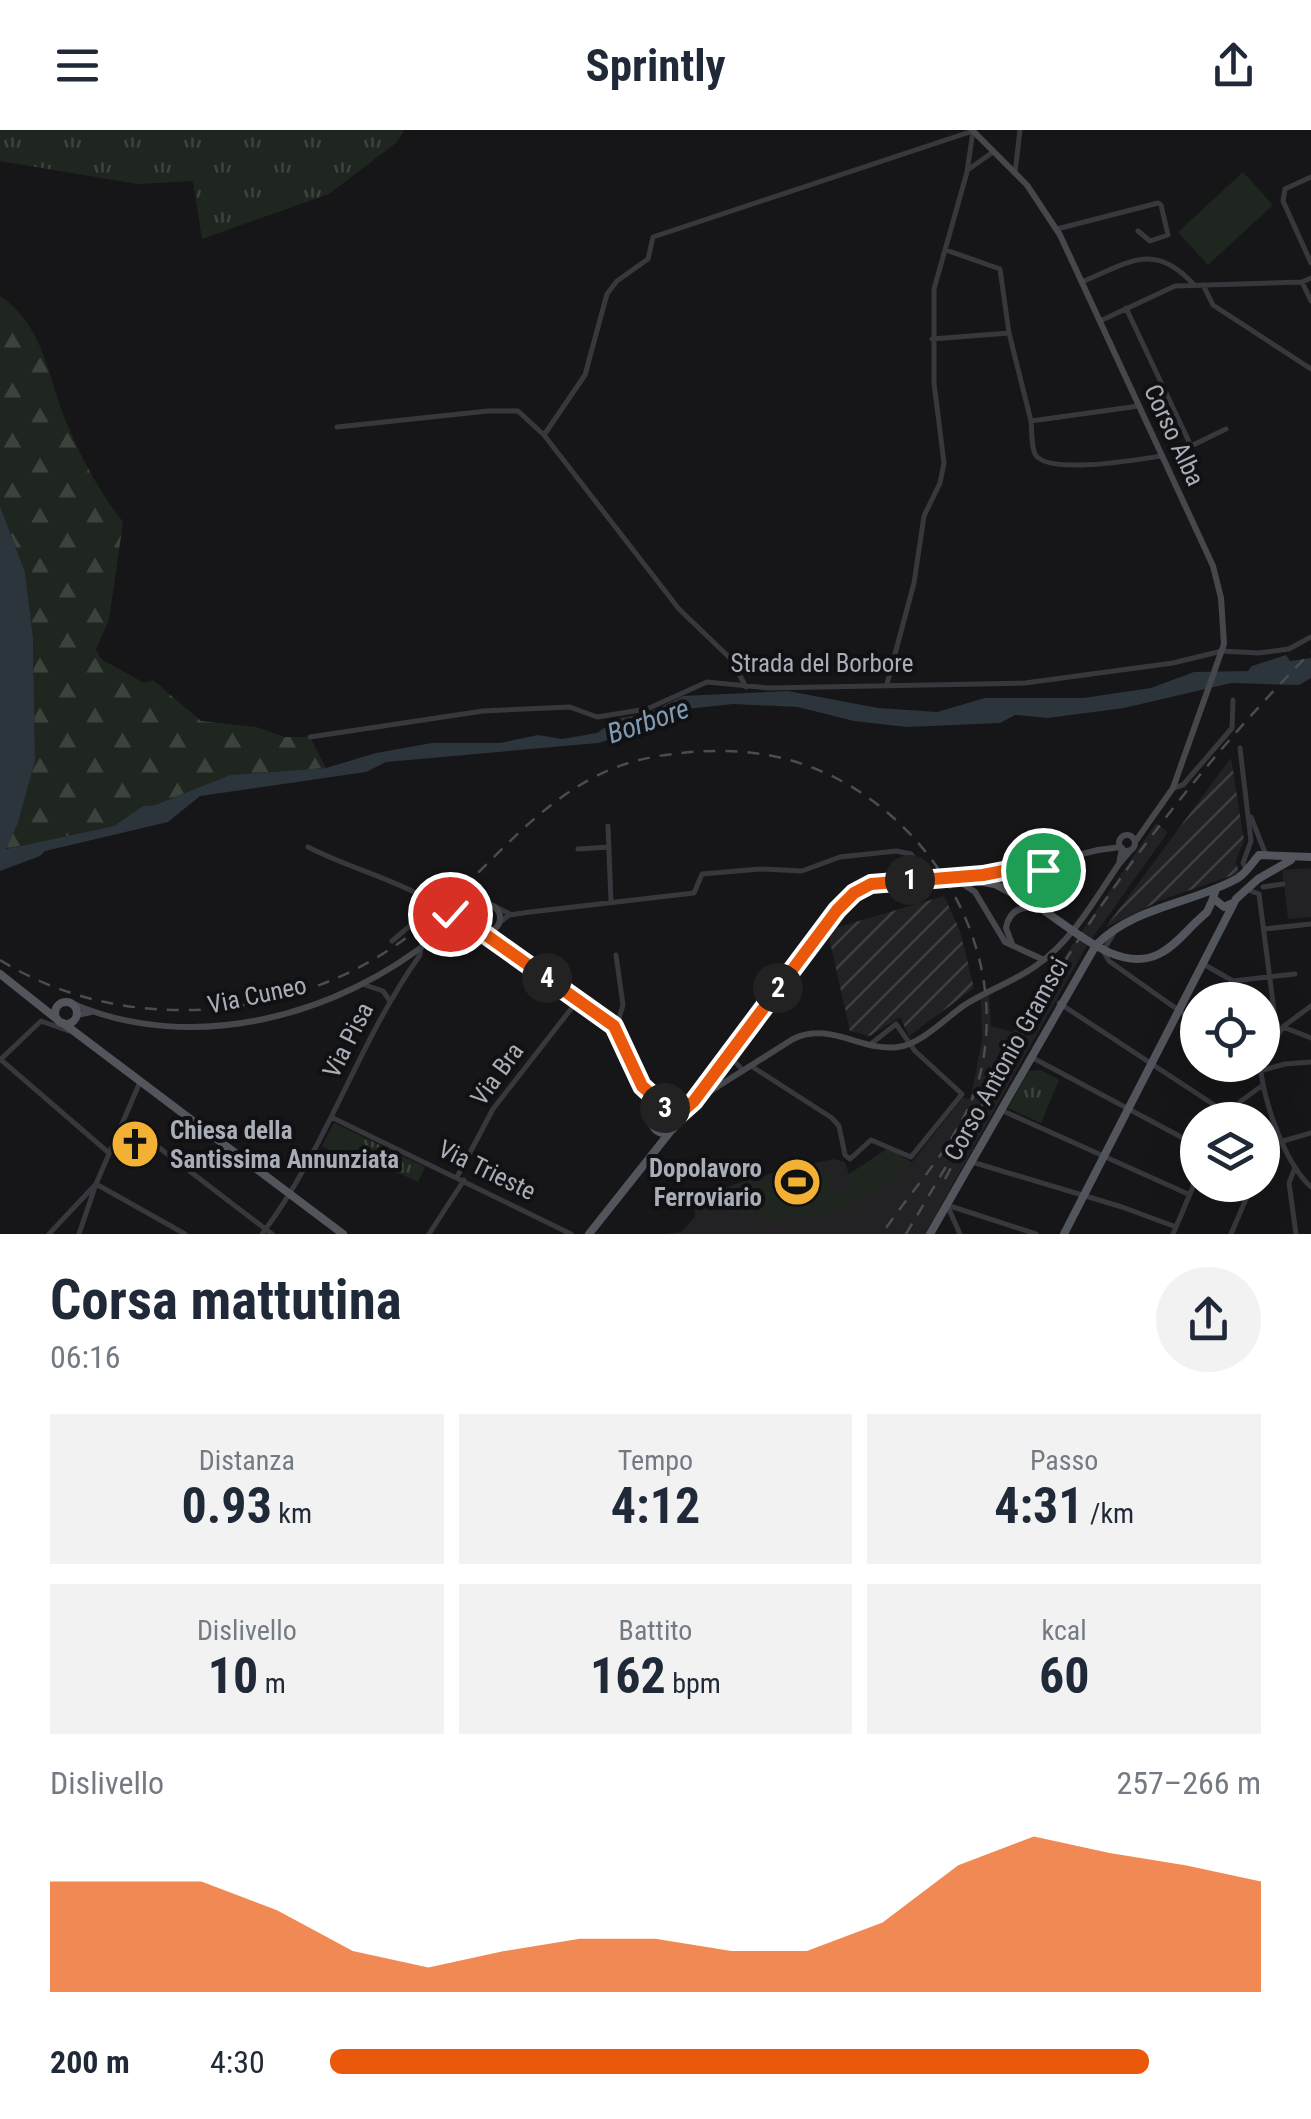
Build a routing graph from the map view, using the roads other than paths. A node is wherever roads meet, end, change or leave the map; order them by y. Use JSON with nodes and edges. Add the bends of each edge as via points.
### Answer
{"nodes":[{"id":1,"x":1020,"y":130,"type":"edge"},
{"id":2,"x":973,"y":131,"type":"edge"},
{"id":3,"x":992,"y":152,"type":"junction"},
{"id":4,"x":967,"y":172,"type":"junction"},
{"id":5,"x":1015,"y":173,"type":"junction"},
{"id":6,"x":1311,"y":177,"type":"edge"},
{"id":7,"x":1057,"y":229,"type":"junction"},
{"id":8,"x":1138,"y":231,"type":"dead end"},
{"id":9,"x":945,"y":250,"type":"junction"},
{"id":10,"x":1311,"y":263,"type":"edge"},
{"id":11,"x":1311,"y":278,"type":"edge"},
{"id":12,"x":1082,"y":282,"type":"junction"},
{"id":13,"x":1302,"y":282,"type":"junction"},
{"id":14,"x":1194,"y":285,"type":"junction"},
{"id":15,"x":1203,"y":285,"type":"junction"},
{"id":16,"x":1311,"y":301,"type":"edge"},
{"id":17,"x":1126,"y":308,"type":"junction"},
{"id":18,"x":1100,"y":320,"type":"junction"},
{"id":19,"x":1009,"y":332,"type":"junction"},
{"id":20,"x":932,"y":339,"type":"junction"},
{"id":21,"x":1311,"y":370,"type":"edge"},
{"id":22,"x":1139,"y":406,"type":"junction"},
{"id":23,"x":1030,"y":421,"type":"junction"},
{"id":24,"x":336,"y":427,"type":"dead end"},
{"id":25,"x":1226,"y":429,"type":"dead end"},
{"id":26,"x":544,"y":436,"type":"junction"},
{"id":27,"x":1162,"y":456,"type":"junction"},
{"id":28,"x":1311,"y":637,"type":"edge"},
{"id":29,"x":1220,"y":656,"type":"junction"},
{"id":30,"x":887,"y":684,"type":"junction"},
{"id":31,"x":746,"y":686,"type":"junction"},
{"id":32,"x":1233,"y":700,"type":"dead end"},
{"id":33,"x":310,"y":737,"type":"dead end"},
{"id":34,"x":1240,"y":748,"type":"dead end"},
{"id":35,"x":1173,"y":788,"type":"junction"},
{"id":36,"x":1247,"y":810,"type":"junction"},
{"id":37,"x":608,"y":826,"type":"dead end"},
{"id":38,"x":1127,"y":843,"type":"junction"},
{"id":39,"x":308,"y":846,"type":"dead end"},
{"id":40,"x":609,"y":847,"type":"junction"},
{"id":41,"x":578,"y":849,"type":"dead end"},
{"id":42,"x":1268,"y":856,"type":"junction"},
{"id":43,"x":1311,"y":857,"type":"edge"},
{"id":44,"x":1250,"y":858,"type":"junction"},
{"id":45,"x":1295,"y":858,"type":"junction"},
{"id":46,"x":1064,"y":859,"type":"junction"},
{"id":47,"x":1270,"y":872,"type":"junction"},
{"id":48,"x":953,"y":877,"type":"junction"},
{"id":49,"x":1260,"y":882,"type":"junction"},
{"id":50,"x":1282,"y":884,"type":"dead end"},
{"id":51,"x":937,"y":886,"type":"dead end"},
{"id":52,"x":1219,"y":886,"type":"junction"},
{"id":53,"x":1249,"y":889,"type":"junction"},
{"id":54,"x":1189,"y":896,"type":"junction"},
{"id":55,"x":1213,"y":898,"type":"junction"},
{"id":56,"x":611,"y":902,"type":"junction"},
{"id":57,"x":1234,"y":903,"type":"junction"},
{"id":58,"x":436,"y":904,"type":"junction"},
{"id":59,"x":496,"y":907,"type":"junction"},
{"id":60,"x":1222,"y":907,"type":"junction"},
{"id":61,"x":1040,"y":908,"type":"junction"},
{"id":62,"x":474,"y":910,"type":"junction"},
{"id":63,"x":1207,"y":912,"type":"junction"},
{"id":64,"x":514,"y":914,"type":"junction"},
{"id":65,"x":1196,"y":922,"type":"junction"},
{"id":66,"x":460,"y":923,"type":"junction"},
{"id":67,"x":1311,"y":924,"type":"edge"},
{"id":68,"x":498,"y":925,"type":"junction"},
{"id":69,"x":1117,"y":928,"type":"junction"},
{"id":70,"x":478,"y":929,"type":"junction"},
{"id":71,"x":1263,"y":930,"type":"junction"},
{"id":72,"x":392,"y":942,"type":"dead end"},
{"id":73,"x":497,"y":942,"type":"junction"},
{"id":74,"x":421,"y":948,"type":"junction"},
{"id":75,"x":1016,"y":949,"type":"junction"},
{"id":76,"x":616,"y":955,"type":"dead end"},
{"id":77,"x":1044,"y":960,"type":"junction"},
{"id":78,"x":1204,"y":965,"type":"junction"},
{"id":79,"x":0,"y":974,"type":"edge"},
{"id":80,"x":1295,"y":974,"type":"dead end"},
{"id":81,"x":1268,"y":978,"type":"junction"},
{"id":82,"x":1269,"y":982,"type":"edge"},
{"id":83,"x":362,"y":984,"type":"junction"},
{"id":84,"x":31,"y":997,"type":"junction"},
{"id":85,"x":578,"y":1000,"type":"junction"},
{"id":86,"x":390,"y":1001,"type":"junction"},
{"id":87,"x":66,"y":1003,"type":"junction"},
{"id":88,"x":1060,"y":1003,"type":"junction"},
{"id":89,"x":1311,"y":1006,"type":"edge"},
{"id":90,"x":97,"y":1012,"type":"junction"},
{"id":91,"x":1179,"y":1012,"type":"junction"},
{"id":92,"x":76,"y":1018,"type":"junction"},
{"id":93,"x":60,"y":1022,"type":"junction"},
{"id":94,"x":1283,"y":1027,"type":"junction"},
{"id":95,"x":616,"y":1028,"type":"junction"},
{"id":96,"x":1280,"y":1030,"type":"edge"},
{"id":97,"x":71,"y":1032,"type":"junction"},
{"id":98,"x":82,"y":1036,"type":"junction"},
{"id":99,"x":1311,"y":1038,"type":"edge"},
{"id":100,"x":872,"y":1043,"type":"junction"},
{"id":101,"x":909,"y":1043,"type":"junction"},
{"id":102,"x":729,"y":1054,"type":"junction"},
{"id":103,"x":1031,"y":1057,"type":"junction"},
{"id":104,"x":0,"y":1059,"type":"edge"},
{"id":105,"x":1311,"y":1062,"type":"edge"},
{"id":106,"x":1152,"y":1064,"type":"junction"},
{"id":107,"x":1280,"y":1065,"type":"edge"},
{"id":108,"x":747,"y":1068,"type":"junction"},
{"id":109,"x":140,"y":1082,"type":"junction"},
{"id":110,"x":1262,"y":1082,"type":"edge"},
{"id":111,"x":1263,"y":1085,"type":"junction"},
{"id":112,"x":649,"y":1096,"type":"junction"},
{"id":113,"x":694,"y":1101,"type":"junction"},
{"id":114,"x":1205,"y":1102,"type":"edge"},
{"id":115,"x":1243,"y":1102,"type":"edge"},
{"id":116,"x":663,"y":1108,"type":"junction"},
{"id":117,"x":1001,"y":1110,"type":"junction"},
{"id":118,"x":1128,"y":1110,"type":"junction"},
{"id":119,"x":654,"y":1114,"type":"junction"},
{"id":120,"x":331,"y":1117,"type":"junction"},
{"id":121,"x":676,"y":1117,"type":"junction"},
{"id":122,"x":122,"y":1126,"type":"junction"},
{"id":123,"x":658,"y":1132,"type":"junction"},
{"id":124,"x":670,"y":1132,"type":"junction"},
{"id":125,"x":1311,"y":1133,"type":"edge"},
{"id":126,"x":1180,"y":1137,"type":"edge"},
{"id":127,"x":1281,"y":1138,"type":"junction"},
{"id":128,"x":658,"y":1144,"type":"junction"},
{"id":129,"x":109,"y":1153,"type":"junction"},
{"id":130,"x":1104,"y":1156,"type":"junction"},
{"id":131,"x":972,"y":1162,"type":"junction"},
{"id":132,"x":1294,"y":1170,"type":"junction"},
{"id":133,"x":460,"y":1179,"type":"junction"},
{"id":134,"x":96,"y":1184,"type":"junction"},
{"id":135,"x":1311,"y":1187,"type":"edge"},
{"id":136,"x":1180,"y":1190,"type":"edge"},
{"id":137,"x":291,"y":1196,"type":"junction"},
{"id":138,"x":1084,"y":1196,"type":"junction"},
{"id":139,"x":1185,"y":1202,"type":"edge"},
{"id":140,"x":1245,"y":1202,"type":"edge"},
{"id":141,"x":947,"y":1205,"type":"junction"},
{"id":142,"x":1174,"y":1231,"type":"edge"},
{"id":143,"x":267,"y":1232,"type":"edge"},
{"id":144,"x":49,"y":1234,"type":"edge"},
{"id":145,"x":78,"y":1234,"type":"edge"},
{"id":146,"x":185,"y":1234,"type":"edge"},
{"id":147,"x":343,"y":1234,"type":"edge"},
{"id":148,"x":429,"y":1234,"type":"edge"},
{"id":149,"x":571,"y":1234,"type":"edge"},
{"id":150,"x":589,"y":1234,"type":"edge"},
{"id":151,"x":930,"y":1234,"type":"edge"},
{"id":152,"x":960,"y":1234,"type":"edge"},
{"id":153,"x":1036,"y":1234,"type":"edge"},
{"id":154,"x":1064,"y":1234,"type":"edge"},
{"id":155,"x":1231,"y":1234,"type":"edge"},
{"id":156,"x":1296,"y":1234,"type":"edge"}],
"edges":[{"from":1,"to":5,"type":"street"},
{"from":2,"to":3,"type":"street","name":"Corso Alba"},
{"from":2,"to":4,"type":"street"},
{"from":2,"to":26,"type":"street","via":[[653,237],[648,260],[608,294],[586,375]]},
{"from":3,"to":4,"type":"street"},
{"from":3,"to":5,"type":"street","name":"Corso Alba"},
{"from":4,"to":9,"type":"street"},
{"from":5,"to":7,"type":"street","name":"Corso Alba"},
{"from":6,"to":10,"type":"street","via":[[1286,188],[1283,201]]},
{"from":7,"to":8,"type":"street","via":[[1161,205],[1168,236],[1150,241]]},
{"from":7,"to":12,"type":"street","name":"Corso Alba"},
{"from":9,"to":19,"type":"street","via":[[1000,269]]},
{"from":9,"to":20,"type":"street","via":[[934,289]]},
{"from":11,"to":13,"type":"street"},
{"from":12,"to":14,"type":"street","via":[[1151,258],[1178,267]]},
{"from":12,"to":18,"type":"street","name":"Corso Alba"},
{"from":13,"to":15,"type":"street"},
{"from":13,"to":16,"type":"street"},
{"from":14,"to":15,"type":"street"},
{"from":14,"to":17,"type":"street"},
{"from":15,"to":21,"type":"street","via":[[1214,307]]},
{"from":17,"to":18,"type":"street"},
{"from":17,"to":25,"type":"street","via":[[1192,446]]},
{"from":18,"to":22,"type":"street","name":"Corso Alba"},
{"from":19,"to":20,"type":"street"},
{"from":19,"to":23,"type":"street"},
{"from":20,"to":30,"type":"street","via":[[944,464],[924,516]]},
{"from":22,"to":23,"type":"street"},
{"from":22,"to":27,"type":"street","name":"Corso Alba"},
{"from":23,"to":27,"type":"street","via":[[1041,460],[1071,466]]},
{"from":24,"to":26,"type":"street","via":[[518,411]]},
{"from":26,"to":31,"type":"street","via":[[679,608],[731,659]]},
{"from":27,"to":29,"type":"street","name":"Corso Alba","via":[[1216,575],[1225,627]]},
{"from":28,"to":29,"type":"street","name":"Strada del Borbore","via":[[1289,649]]},
{"from":29,"to":30,"type":"street","name":"Strada del Borbore","via":[[1024,683]]},
{"from":29,"to":35,"type":"street","name":"Corso Alba"},
{"from":30,"to":31,"type":"street","name":"Strada del Borbore"},
{"from":31,"to":33,"type":"street","name":"Strada del Borbore","via":[[707,682],[646,709],[598,716],[570,707],[483,711]]},
{"from":32,"to":35,"type":"street","name":"Corso Alba","via":[[1232,728],[1183,785]]},
{"from":34,"to":36,"type":"street"},
{"from":35,"to":38,"type":"street","name":"Corso Alba"},
{"from":36,"to":42,"type":"street"},
{"from":36,"to":44,"type":"street"},
{"from":37,"to":40,"type":"street"},
{"from":38,"to":46,"type":"street"},
{"from":38,"to":77,"type":"street","name":"Corso Alba","via":[[1081,920]]},
{"from":39,"to":58,"type":"street"},
{"from":40,"to":41,"type":"street"},
{"from":40,"to":56,"type":"street"},
{"from":42,"to":44,"type":"main road"},
{"from":42,"to":45,"type":"main road"},
{"from":42,"to":47,"type":"main road"},
{"from":43,"to":45,"type":"main road"},
{"from":44,"to":52,"type":"main road","name":"Corso Antonio Gramsci","via":[[1247,870]]},
{"from":45,"to":47,"type":"main road"},
{"from":46,"to":48,"type":"street"},
{"from":46,"to":61,"type":"street","via":[[1035,879]]},
{"from":47,"to":49,"type":"main road"},
{"from":48,"to":61,"type":"main road","via":[[996,884]]},
{"from":48,"to":75,"type":"street","via":[[971,887]]},
{"from":48,"to":102,"type":"main road","bridge":true,"via":[[886,881],[860,890],[837,910]]},
{"from":49,"to":50,"type":"street"},
{"from":49,"to":53,"type":"main road"},
{"from":51,"to":56,"type":"street","via":[[911,854],[896,851],[840,857],[802,871],[702,874],[694,894]]},
{"from":52,"to":54,"type":"main road","name":"Corso Antonio Gramsci"},
{"from":52,"to":55,"type":"main road"},
{"from":53,"to":57,"type":"main road"},
{"from":53,"to":71,"type":"street","via":[[1259,894]]},
{"from":54,"to":65,"type":"main road","via":[[1198,908]]},
{"from":54,"to":69,"type":"main road","name":"Corso Antonio Gramsci"},
{"from":55,"to":60,"type":"main road"},
{"from":55,"to":63,"type":"main road"},
{"from":56,"to":64,"type":"street"},
{"from":57,"to":60,"type":"main road"},
{"from":57,"to":78,"type":"main road"},
{"from":58,"to":66,"type":"street"},
{"from":58,"to":72,"type":"street"},
{"from":59,"to":62,"type":"street"},
{"from":59,"to":64,"type":"street"},
{"from":59,"to":68,"type":"street"},
{"from":60,"to":63,"type":"main road"},
{"from":61,"to":65,"type":"main road","bridge":true,"via":[[1108,952],[1133,960],[1160,954]]},
{"from":61,"to":75,"type":"street","via":[[1017,910],[1007,920]]},
{"from":62,"to":66,"type":"street","name":"Via Pisa"},
{"from":62,"to":70,"type":"street"},
{"from":63,"to":65,"type":"main road"},
{"from":64,"to":68,"type":"street"},
{"from":66,"to":70,"type":"street"},
{"from":66,"to":74,"type":"street","name":"Via Pisa"},
{"from":67,"to":71,"type":"street"},
{"from":68,"to":70,"type":"street"},
{"from":68,"to":73,"type":"street"},
{"from":69,"to":88,"type":"main road","name":"Corso Antonio Gramsci","via":[[1096,945]]},
{"from":69,"to":91,"type":"street","via":[[1103,951],[1109,961]]},
{"from":70,"to":73,"type":"street"},
{"from":71,"to":81,"type":"street"},
{"from":73,"to":85,"type":"street"},
{"from":74,"to":83,"type":"street","name":"Via Cuneo"},
{"from":74,"to":86,"type":"street","name":"Via Pisa"},
{"from":75,"to":77,"type":"street"},
{"from":76,"to":95,"type":"street","via":[[623,1005]]},
{"from":77,"to":101,"type":"street","name":"Corso Alba"},
{"from":78,"to":81,"type":"street","via":[[1233,981]]},
{"from":78,"to":91,"type":"main road"},
{"from":79,"to":84,"type":"main road"},
{"from":80,"to":81,"type":"street"},
{"from":81,"to":82,"type":"street"},
{"from":83,"to":86,"type":"street"},
{"from":83,"to":90,"type":"street","name":"Via Cuneo","via":[[330,1000],[237,1024],[175,1027]]},
{"from":84,"to":87,"type":"main road"},
{"from":84,"to":93,"type":"main road"},
{"from":85,"to":95,"type":"street"},
{"from":85,"to":133,"type":"street","name":"Via Bra","via":[[493,1109]]},
{"from":86,"to":120,"type":"street","name":"Via Pisa"},
{"from":87,"to":90,"type":"street","name":"Via Cuneo"},
{"from":87,"to":92,"type":"main road"},
{"from":87,"to":93,"type":"main road","via":[[56,1011]]},
{"from":88,"to":103,"type":"main road","name":"Corso Antonio Gramsci"},
{"from":88,"to":106,"type":"street"},
{"from":89,"to":94,"type":"street"},
{"from":90,"to":92,"type":"street","name":"Via Cuneo"},
{"from":91,"to":106,"type":"main road"},
{"from":92,"to":93,"type":"main road"},
{"from":92,"to":98,"type":"main road"},
{"from":93,"to":97,"type":"main road"},
{"from":94,"to":96,"type":"street"},
{"from":94,"to":99,"type":"street"},
{"from":95,"to":112,"type":"street"},
{"from":97,"to":98,"type":"main road"},
{"from":97,"to":104,"type":"street","via":[[42,1020]]},
{"from":98,"to":109,"type":"main road"},
{"from":100,"to":101,"type":"street"},
{"from":100,"to":101,"type":"street","via":[[896,1024]]},
{"from":100,"to":108,"type":"street","via":[[811,1033]]},
{"from":101,"to":108,"type":"street","via":[[962,1094],[911,1157],[871,1140],[850,1159],[832,1118]]},
{"from":102,"to":108,"type":"street"},
{"from":102,"to":113,"type":"main road"},
{"from":103,"to":117,"type":"main road","name":"Corso Antonio Gramsci"},
{"from":103,"to":118,"type":"street"},
{"from":104,"to":129,"type":"street"},
{"from":105,"to":107,"type":"street"},
{"from":106,"to":114,"type":"street"},
{"from":106,"to":118,"type":"main road"},
{"from":108,"to":113,"type":"street"},
{"from":109,"to":122,"type":"street"},
{"from":109,"to":137,"type":"main road"},
{"from":110,"to":111,"type":"street"},
{"from":111,"to":115,"type":"street"},
{"from":111,"to":127,"type":"street"},
{"from":112,"to":116,"type":"street"},
{"from":112,"to":119,"type":"street"},
{"from":113,"to":121,"type":"main road"},
{"from":116,"to":119,"type":"main road"},
{"from":116,"to":121,"type":"main road"},
{"from":117,"to":130,"type":"street"},
{"from":117,"to":131,"type":"main road","name":"Corso Antonio Gramsci"},
{"from":118,"to":126,"type":"street"},
{"from":118,"to":130,"type":"main road"},
{"from":119,"to":123,"type":"main road"},
{"from":120,"to":133,"type":"street","name":"Via Trieste"},
{"from":120,"to":137,"type":"street","name":"Via Pisa"},
{"from":121,"to":124,"type":"main road"},
{"from":122,"to":129,"type":"street"},
{"from":122,"to":143,"type":"street"},
{"from":123,"to":124,"type":"main road"},
{"from":123,"to":128,"type":"main road"},
{"from":124,"to":128,"type":"main road"},
{"from":125,"to":127,"type":"street"},
{"from":127,"to":132,"type":"street"},
{"from":128,"to":150,"type":"main road"},
{"from":129,"to":134,"type":"street"},
{"from":130,"to":136,"type":"street"},
{"from":130,"to":138,"type":"main road"},
{"from":131,"to":138,"type":"street"},
{"from":131,"to":141,"type":"main road","name":"Corso Antonio Gramsci"},
{"from":132,"to":135,"type":"street"},
{"from":132,"to":156,"type":"street","via":[[1289,1183]]},
{"from":133,"to":148,"type":"street","name":"Via Bra"},
{"from":133,"to":149,"type":"street","name":"Via Trieste"},
{"from":134,"to":144,"type":"street"},
{"from":134,"to":145,"type":"street"},
{"from":134,"to":146,"type":"street"},
{"from":137,"to":143,"type":"street","name":"Via Pisa"},
{"from":137,"to":147,"type":"main road"},
{"from":138,"to":142,"type":"street"},
{"from":138,"to":154,"type":"main road"},
{"from":139,"to":142,"type":"street"},
{"from":140,"to":155,"type":"street"},
{"from":141,"to":151,"type":"main road","name":"Corso Antonio Gramsci"},
{"from":141,"to":152,"type":"street"},
{"from":141,"to":153,"type":"street"}]}
